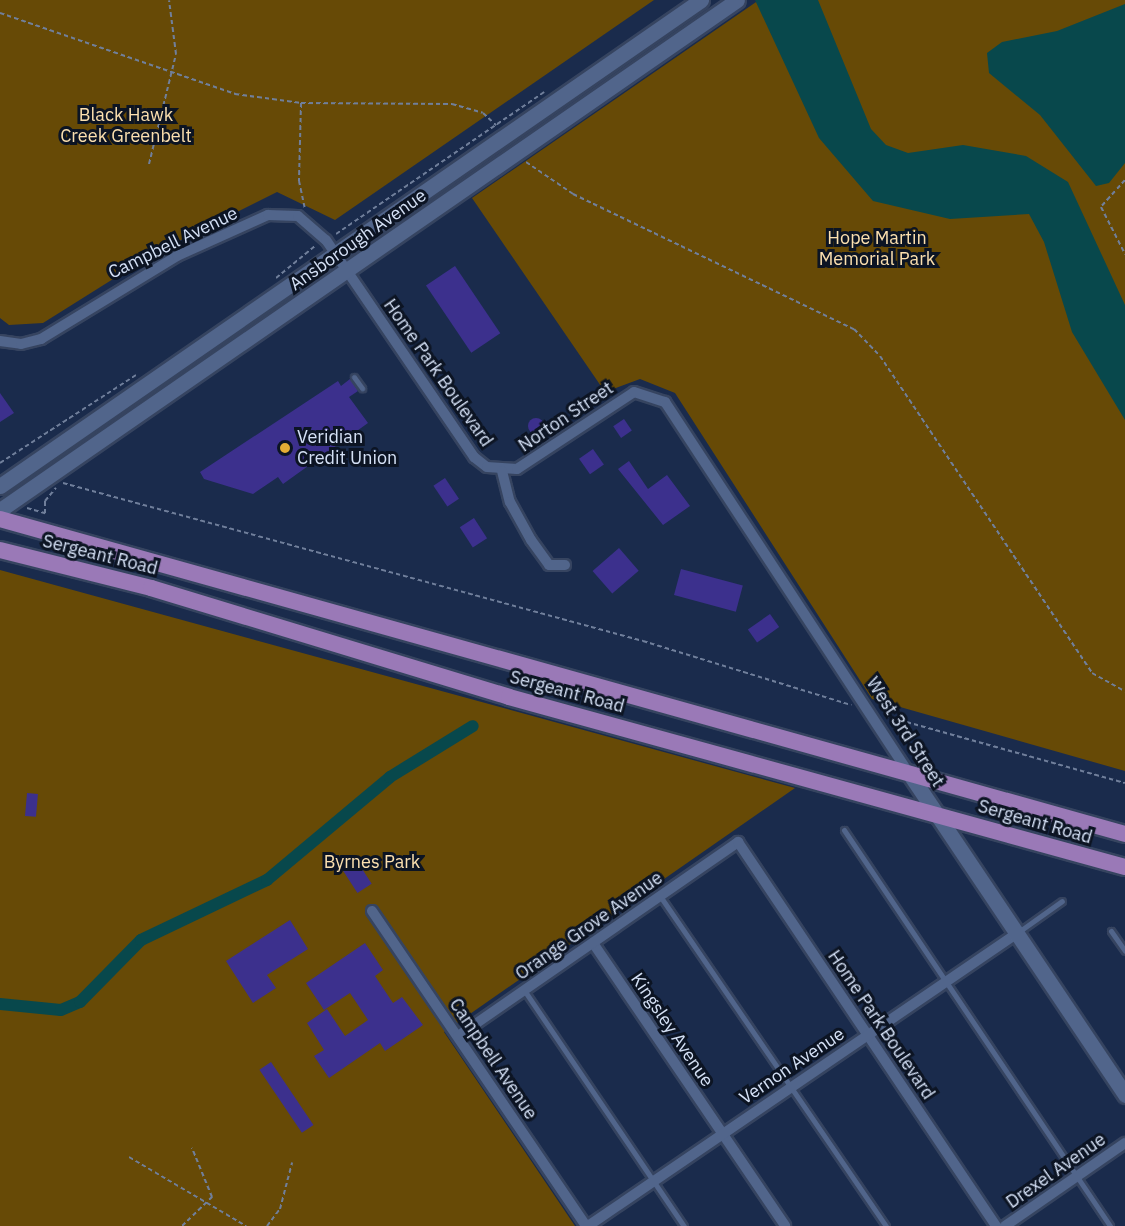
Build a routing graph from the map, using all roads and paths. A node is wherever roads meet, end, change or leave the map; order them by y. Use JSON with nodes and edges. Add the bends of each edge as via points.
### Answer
{"nodes":[{"id":1,"x":169,"y":0,"type":"edge"},
{"id":2,"x":700,"y":0,"type":"edge"},
{"id":3,"x":737,"y":0,"type":"edge"},
{"id":4,"x":0,"y":13,"type":"edge"},
{"id":5,"x":171,"y":71,"type":"junction"},
{"id":6,"x":302,"y":103,"type":"junction"},
{"id":7,"x":504,"y":136,"type":"junction"},
{"id":8,"x":518,"y":152,"type":"junction"},
{"id":9,"x":149,"y":164,"type":"dead end"},
{"id":10,"x":1125,"y":180,"type":"edge"},
{"id":11,"x":308,"y":220,"type":"junction"},
{"id":12,"x":336,"y":253,"type":"junction"},
{"id":13,"x":1125,"y":254,"type":"edge"},
{"id":14,"x":348,"y":271,"type":"junction"},
{"id":15,"x":0,"y":341,"type":"edge"},
{"id":16,"x":354,"y":376,"type":"dead end"},
{"id":17,"x":362,"y":388,"type":"dead end"},
{"id":18,"x":649,"y":394,"type":"joint"},
{"id":19,"x":502,"y":471,"type":"junction"},
{"id":20,"x":0,"y":486,"type":"edge"},
{"id":21,"x":0,"y":510,"type":"edge"},
{"id":22,"x":39,"y":511,"type":"dead end"},
{"id":23,"x":0,"y":519,"type":"edge"},
{"id":24,"x":0,"y":550,"type":"edge"},
{"id":25,"x":565,"y":565,"type":"dead end"},
{"id":26,"x":1125,"y":691,"type":"edge"},
{"id":27,"x":844,"y":703,"type":"dead end"},
{"id":28,"x":882,"y":715,"type":"dead end"},
{"id":29,"x":909,"y":773,"type":"junction"},
{"id":30,"x":1125,"y":783,"type":"edge"},
{"id":31,"x":934,"y":813,"type":"junction"},
{"id":32,"x":844,"y":830,"type":"dead end"},
{"id":33,"x":1125,"y":834,"type":"edge"},
{"id":34,"x":738,"y":842,"type":"joint"},
{"id":35,"x":1125,"y":867,"type":"edge"},
{"id":36,"x":660,"y":896,"type":"junction"},
{"id":37,"x":1062,"y":901,"type":"dead end"},
{"id":38,"x":372,"y":911,"type":"dead end"},
{"id":39,"x":1111,"y":931,"type":"dead end"},
{"id":40,"x":1016,"y":934,"type":"junction"},
{"id":41,"x":593,"y":943,"type":"junction"},
{"id":42,"x":1125,"y":951,"type":"edge"},
{"id":43,"x":945,"y":982,"type":"junction"},
{"id":44,"x":524,"y":990,"type":"junction"},
{"id":45,"x":868,"y":1035,"type":"junction"},
{"id":46,"x":458,"y":1036,"type":"junction"},
{"id":47,"x":791,"y":1087,"type":"junction"},
{"id":48,"x":1125,"y":1095,"type":"edge"},
{"id":49,"x":723,"y":1134,"type":"junction"},
{"id":50,"x":1125,"y":1143,"type":"edge"},
{"id":51,"x":192,"y":1148,"type":"dead end"},
{"id":52,"x":129,"y":1157,"type":"dead end"},
{"id":53,"x":292,"y":1163,"type":"dead end"},
{"id":54,"x":1076,"y":1177,"type":"junction"},
{"id":55,"x":653,"y":1182,"type":"junction"},
{"id":56,"x":209,"y":1202,"type":"junction"},
{"id":57,"x":182,"y":1226,"type":"edge"},
{"id":58,"x":246,"y":1226,"type":"edge"},
{"id":59,"x":267,"y":1226,"type":"edge"},
{"id":60,"x":587,"y":1226,"type":"edge"},
{"id":61,"x":684,"y":1226,"type":"edge"},
{"id":62,"x":785,"y":1226,"type":"edge"},
{"id":63,"x":886,"y":1226,"type":"edge"},
{"id":64,"x":996,"y":1226,"type":"edge"},
{"id":65,"x":1005,"y":1226,"type":"edge"},
{"id":66,"x":1110,"y":1226,"type":"edge"}],
"edges":[{"from":1,"to":5,"type":"path","via":[[175,16]]},
{"from":2,"to":7,"type":"main road","name":"Ansborough Avenue"},
{"from":3,"to":8,"type":"main road","name":"Ansborough Avenue"},
{"from":4,"to":5,"type":"path"},
{"from":5,"to":6,"type":"path","via":[[235,94]]},
{"from":5,"to":9,"type":"path"},
{"from":6,"to":7,"type":"path","via":[[452,104],[483,113]]},
{"from":6,"to":11,"type":"path","via":[[299,181]]},
{"from":7,"to":12,"type":"main road","name":"Ansborough Avenue"},
{"from":8,"to":14,"type":"main road","name":"Ansborough Avenue"},
{"from":8,"to":26,"type":"path","via":[[573,194],[854,328],[880,356],[1092,673]]},
{"from":10,"to":13,"type":"path","via":[[1101,207]]},
{"from":11,"to":12,"type":"street"},
{"from":11,"to":15,"type":"street","name":"Campbell Avenue","via":[[288,213],[268,215],[133,278],[41,339]]},
{"from":12,"to":14,"type":"street"},
{"from":12,"to":20,"type":"main road","name":"Ansborough Avenue"},
{"from":14,"to":19,"type":"street","name":"Home Park Boulevard","via":[[474,457]]},
{"from":14,"to":21,"type":"main road","name":"Ansborough Avenue"},
{"from":16,"to":17,"type":"lane"},
{"from":18,"to":19,"type":"street","name":"Norton Street","via":[[616,399],[532,460]]},
{"from":18,"to":29,"type":"street","name":"West 3rd Street","via":[[677,416]]},
{"from":19,"to":25,"type":"street","via":[[510,502],[531,540],[549,565]]},
{"from":22,"to":27,"type":"path","via":[[45,513],[45,501],[64,482],[643,641]]},
{"from":23,"to":29,"type":"main road","name":"Sergeant Road"},
{"from":24,"to":31,"type":"main road","name":"Sergeant Road","via":[[151,588],[509,697]]},
{"from":28,"to":30,"type":"path"},
{"from":29,"to":31,"type":"main road","name":"West 3rd Street"},
{"from":29,"to":33,"type":"main road","name":"Sergeant Road"},
{"from":31,"to":35,"type":"main road","name":"Sergeant Road"},
{"from":31,"to":40,"type":"main road","name":"West 3rd Street"},
{"from":32,"to":43,"type":"lane"},
{"from":34,"to":36,"type":"street","name":"Orange Grove Avenue"},
{"from":34,"to":45,"type":"street","name":"Home Park Boulevard"},
{"from":36,"to":41,"type":"street","name":"Orange Grove Avenue"},
{"from":36,"to":47,"type":"lane"},
{"from":37,"to":40,"type":"lane"},
{"from":38,"to":46,"type":"street","name":"Campbell Avenue"},
{"from":39,"to":42,"type":"lane"},
{"from":40,"to":43,"type":"street","name":"Vernon Avenue"},
{"from":40,"to":48,"type":"main road","name":"West 3rd Street"},
{"from":41,"to":44,"type":"street","name":"Orange Grove Avenue"},
{"from":41,"to":49,"type":"street","name":"Kingsley Avenue"},
{"from":43,"to":45,"type":"street","name":"Vernon Avenue"},
{"from":43,"to":54,"type":"lane"},
{"from":44,"to":46,"type":"street","name":"Orange Grove Avenue"},
{"from":44,"to":55,"type":"lane"},
{"from":45,"to":47,"type":"street","name":"Vernon Avenue"},
{"from":45,"to":64,"type":"street","name":"Home Park Boulevard"},
{"from":46,"to":60,"type":"street","name":"Campbell Avenue"},
{"from":47,"to":49,"type":"street","name":"Vernon Avenue"},
{"from":47,"to":63,"type":"lane"},
{"from":49,"to":55,"type":"street","name":"Vernon Avenue"},
{"from":49,"to":62,"type":"street","name":"Kingsley Avenue"},
{"from":50,"to":54,"type":"street","name":"Drexel Avenue"},
{"from":51,"to":56,"type":"path","via":[[211,1193]]},
{"from":52,"to":56,"type":"path"},
{"from":53,"to":59,"type":"path","via":[[280,1209]]},
{"from":54,"to":65,"type":"street","name":"Drexel Avenue"},
{"from":54,"to":66,"type":"lane"},
{"from":55,"to":60,"type":"street","name":"Vernon Avenue"},
{"from":55,"to":61,"type":"lane"},
{"from":56,"to":57,"type":"path"},
{"from":56,"to":58,"type":"path"}]}
